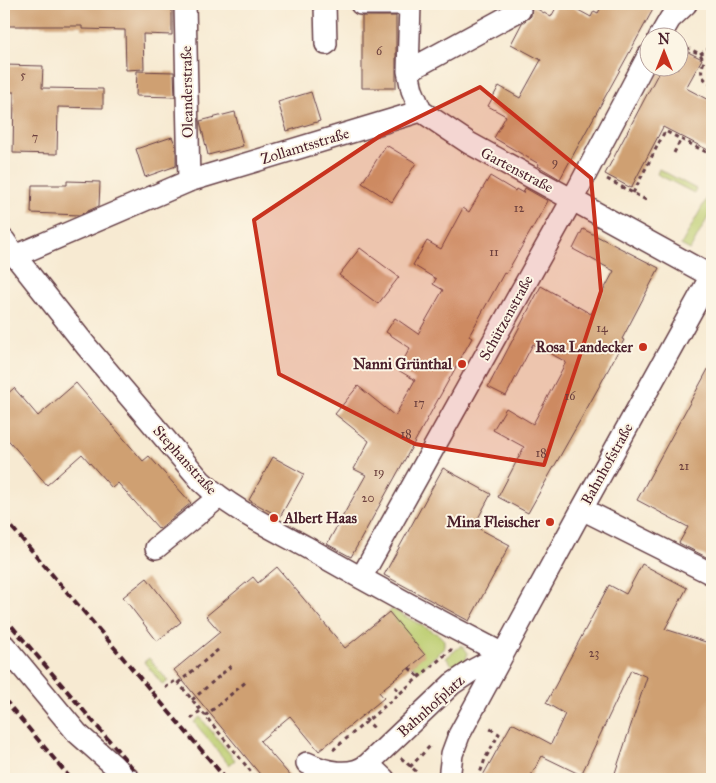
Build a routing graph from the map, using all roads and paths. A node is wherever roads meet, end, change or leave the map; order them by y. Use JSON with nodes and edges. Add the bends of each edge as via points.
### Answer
{"nodes":[{"id":1,"x":185,"y":4,"type":"edge"},
{"id":2,"x":325,"y":4,"type":"edge"},
{"id":3,"x":361,"y":4,"type":"edge"},
{"id":4,"x":410,"y":4,"type":"edge"},
{"id":5,"x":686,"y":4,"type":"edge"},
{"id":6,"x":520,"y":10,"type":"dead end"},
{"id":7,"x":665,"y":28,"type":"edge"},
{"id":8,"x":326,"y":44,"type":"dead end"},
{"id":9,"x":688,"y":49,"type":"edge"},
{"id":10,"x":708,"y":49,"type":"dead end"},
{"id":11,"x":700,"y":54,"type":"junction"},
{"id":12,"x":408,"y":71,"type":"junction"},
{"id":13,"x":638,"y":75,"type":"edge"},
{"id":14,"x":712,"y":84,"type":"edge"},
{"id":15,"x":421,"y":111,"type":"junction"},
{"id":16,"x":681,"y":139,"type":"junction"},
{"id":17,"x":674,"y":153,"type":"dead end"},
{"id":18,"x":712,"y":155,"type":"edge"},
{"id":19,"x":587,"y":169,"type":"junction"},
{"id":20,"x":189,"y":181,"type":"junction"},
{"id":21,"x":633,"y":193,"type":"junction"},
{"id":22,"x":572,"y":200,"type":"junction"},
{"id":23,"x":648,"y":200,"type":"dead end"},
{"id":24,"x":9,"y":248,"type":"edge"},
{"id":25,"x":712,"y":275,"type":"edge"},
{"id":26,"x":219,"y":497,"type":"junction"},
{"id":27,"x":582,"y":509,"type":"junction"},
{"id":28,"x":156,"y":548,"type":"dead end"},
{"id":29,"x":712,"y":574,"type":"edge"},
{"id":30,"x":361,"y":578,"type":"junction"},
{"id":31,"x":467,"y":636,"type":"junction"},
{"id":32,"x":4,"y":645,"type":"edge"},
{"id":33,"x":218,"y":649,"type":"dead end"},
{"id":34,"x":503,"y":654,"type":"junction"},
{"id":35,"x":232,"y":665,"type":"dead end"},
{"id":36,"x":409,"y":668,"type":"dead end"},
{"id":37,"x":418,"y":678,"type":"junction"},
{"id":38,"x":247,"y":681,"type":"dead end"},
{"id":39,"x":178,"y":683,"type":"junction"},
{"id":40,"x":396,"y":687,"type":"dead end"},
{"id":41,"x":165,"y":688,"type":"dead end"},
{"id":42,"x":401,"y":692,"type":"junction"},
{"id":43,"x":192,"y":700,"type":"junction"},
{"id":44,"x":200,"y":711,"type":"junction"},
{"id":45,"x":205,"y":716,"type":"junction"},
{"id":46,"x":192,"y":718,"type":"dead end"},
{"id":47,"x":366,"y":720,"type":"junction"},
{"id":48,"x":487,"y":727,"type":"dead end"},
{"id":49,"x":377,"y":731,"type":"dead end"},
{"id":50,"x":330,"y":753,"type":"dead end"},
{"id":51,"x":399,"y":756,"type":"dead end"},
{"id":52,"x":307,"y":763,"type":"dead end"},
{"id":53,"x":368,"y":764,"type":"junction"},
{"id":54,"x":128,"y":778,"type":"dead end"},
{"id":55,"x":256,"y":779,"type":"edge"},
{"id":56,"x":384,"y":779,"type":"edge"},
{"id":57,"x":425,"y":779,"type":"edge"},
{"id":58,"x":449,"y":779,"type":"edge"},
{"id":59,"x":478,"y":779,"type":"edge"}],
"edges":[{"from":1,"to":20,"type":"street","name":"Oleanderstraße"},
{"from":2,"to":8,"type":"street"},
{"from":3,"to":4,"type":"street"},
{"from":4,"to":12,"type":"street"},
{"from":5,"to":7,"type":"street"},
{"from":6,"to":12,"type":"street"},
{"from":9,"to":11,"type":"path"},
{"from":10,"to":11,"type":"path"},
{"from":11,"to":14,"type":"path","via":[[704,61],[702,78]]},
{"from":12,"to":15,"type":"street"},
{"from":13,"to":19,"type":"street","name":"Schützenstraße"},
{"from":15,"to":20,"type":"street","name":"Zollamtsstraße"},
{"from":15,"to":22,"type":"street","name":"Gartenstraße","via":[[469,144]]},
{"from":16,"to":17,"type":"path"},
{"from":16,"to":18,"type":"path"},
{"from":16,"to":21,"type":"path","via":[[665,131]]},
{"from":19,"to":21,"type":"path"},
{"from":19,"to":22,"type":"street","name":"Schützenstraße"},
{"from":20,"to":24,"type":"street","name":"Zollamtsstraße"},
{"from":21,"to":23,"type":"path"},
{"from":22,"to":25,"type":"street","name":"Gartenstraße"},
{"from":22,"to":30,"type":"street","name":"Schützenstraße"},
{"from":24,"to":26,"type":"street","name":"Stephanstraße","via":[[87,346]]},
{"from":25,"to":27,"type":"street","name":"Bahnhofstraße"},
{"from":26,"to":28,"type":"street"},
{"from":26,"to":30,"type":"street","name":"Stephanstraße"},
{"from":27,"to":29,"type":"street"},
{"from":27,"to":34,"type":"street","name":"Bahnhofstraße"},
{"from":30,"to":31,"type":"street","name":"Stephanstraße"},
{"from":31,"to":34,"type":"street","name":"Stephanstraße"},
{"from":31,"to":37,"type":"path"},
{"from":32,"to":54,"type":"street","via":[[77,733]]},
{"from":33,"to":39,"type":"path"},
{"from":34,"to":53,"type":"street","name":"Bahnhofplatz","via":[[452,684]]},
{"from":34,"to":58,"type":"street","name":"Bahnhofplatz","via":[[455,744]]},
{"from":35,"to":43,"type":"path"},
{"from":36,"to":37,"type":"path"},
{"from":37,"to":42,"type":"path"},
{"from":38,"to":45,"type":"path"},
{"from":39,"to":41,"type":"path","via":[[176,680]]},
{"from":39,"to":43,"type":"path"},
{"from":40,"to":42,"type":"path"},
{"from":42,"to":47,"type":"path"},
{"from":43,"to":44,"type":"path"},
{"from":44,"to":45,"type":"path"},
{"from":44,"to":46,"type":"path"},
{"from":45,"to":55,"type":"path"},
{"from":47,"to":49,"type":"path"},
{"from":47,"to":50,"type":"path"},
{"from":48,"to":59,"type":"path","via":[[499,734]]},
{"from":51,"to":57,"type":"path"},
{"from":52,"to":53,"type":"street","via":[[340,772],[360,770]]},
{"from":53,"to":56,"type":"street"}]}
